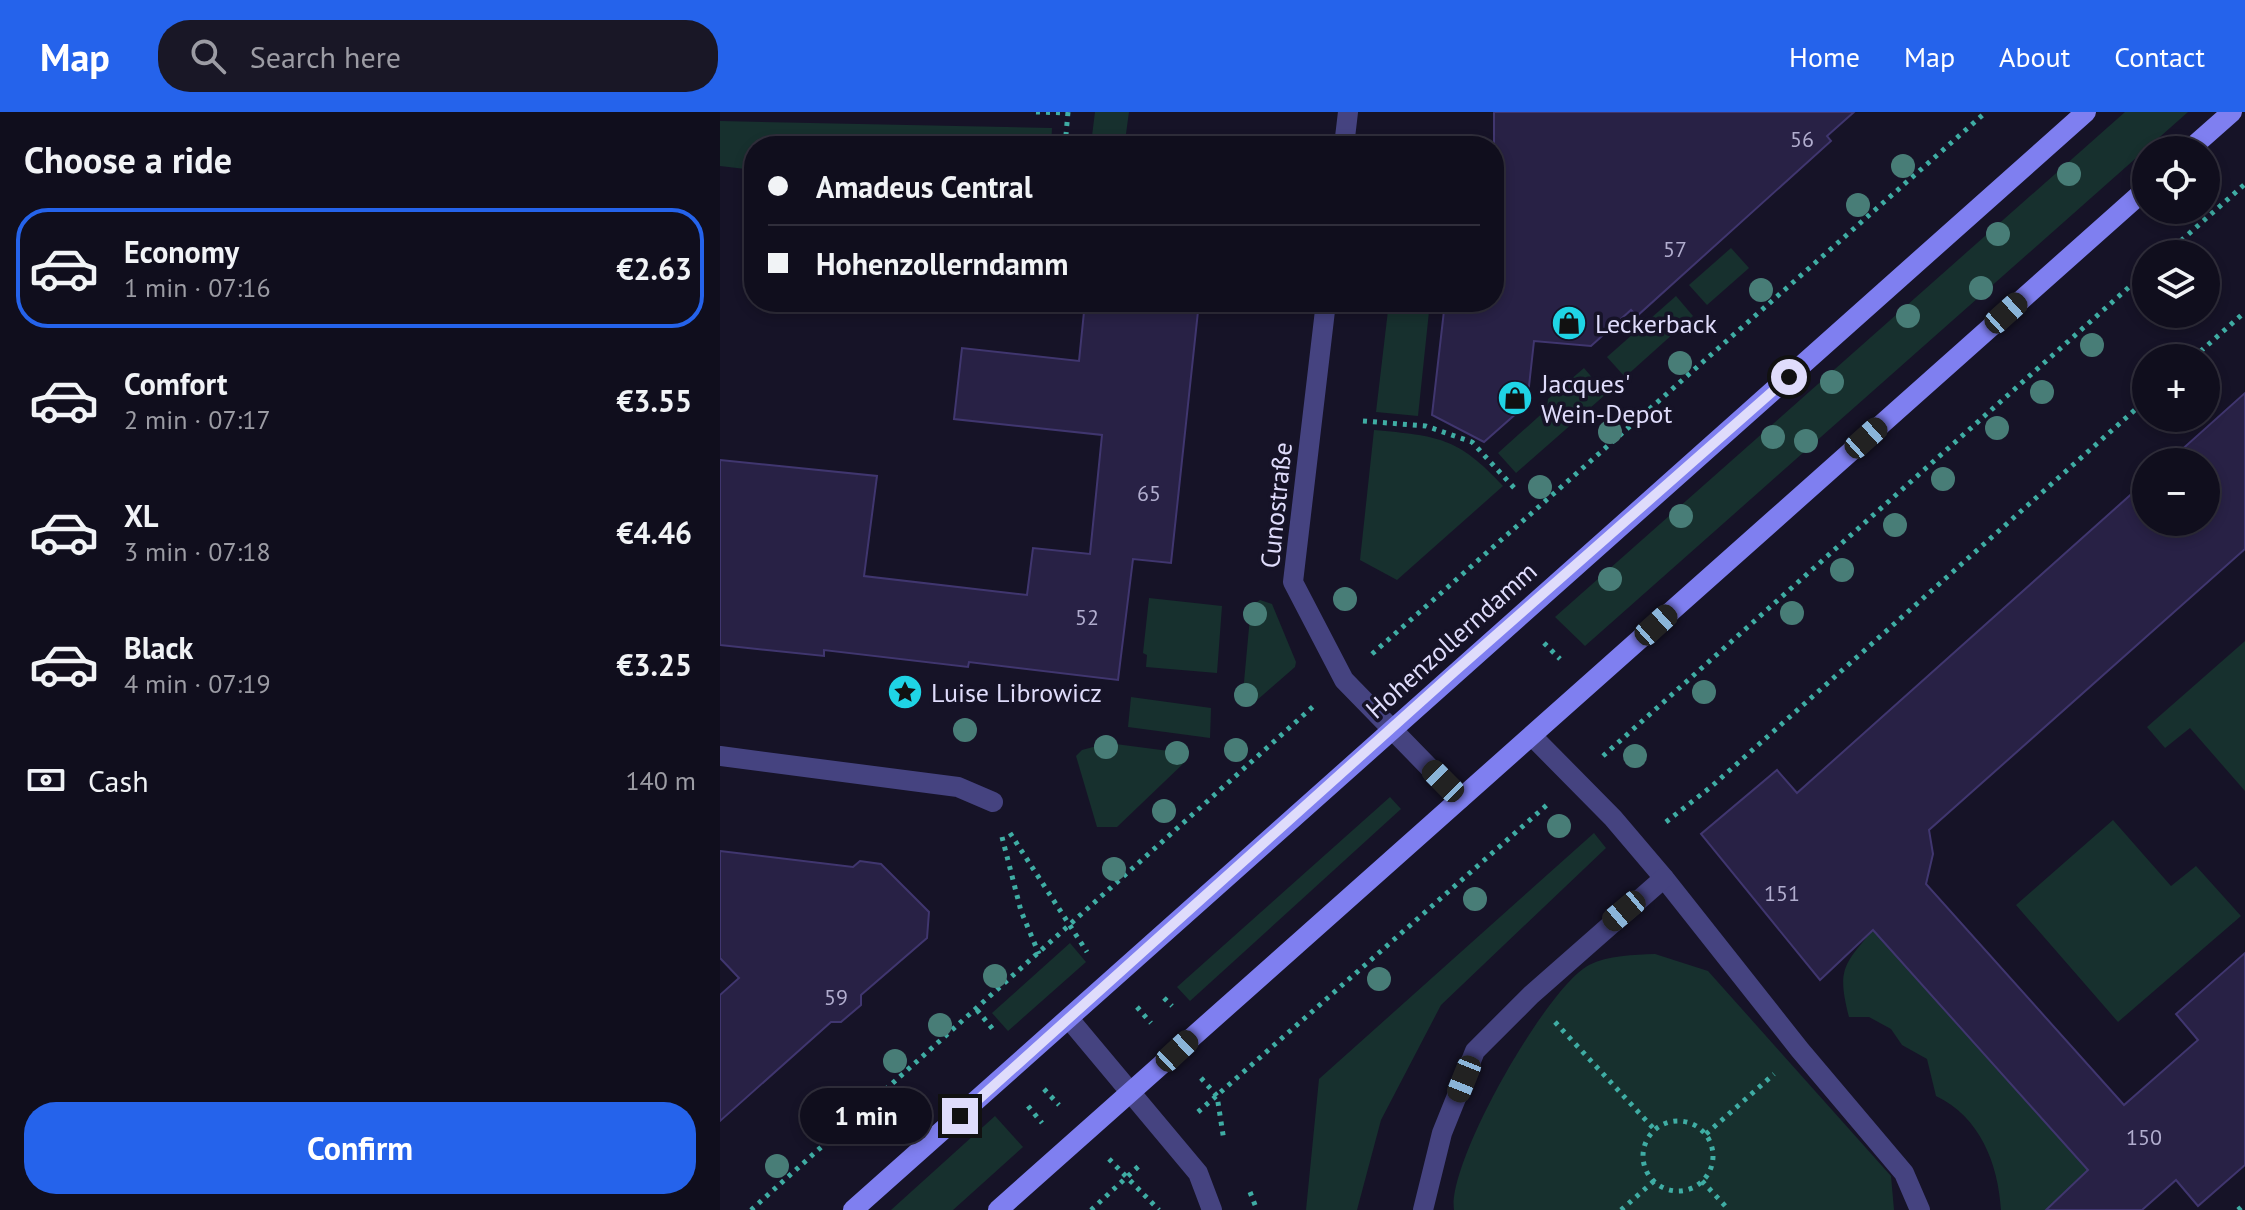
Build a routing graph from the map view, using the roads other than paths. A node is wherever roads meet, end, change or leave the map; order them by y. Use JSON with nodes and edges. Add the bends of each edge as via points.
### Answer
{"nodes":[{"id":1,"x":1348,"y":112,"type":"edge"},
{"id":2,"x":2086,"y":112,"type":"edge"},
{"id":3,"x":2232,"y":112,"type":"edge"},
{"id":4,"x":1345,"y":136,"type":"edge"},
{"id":5,"x":2205,"y":136,"type":"edge"},
{"id":6,"x":2132,"y":201,"type":"edge"},
{"id":7,"x":1325,"y":312,"type":"edge"},
{"id":8,"x":1390,"y":729,"type":"junction"},
{"id":9,"x":1532,"y":736,"type":"junction"},
{"id":10,"x":720,"y":756,"type":"edge"},
{"id":11,"x":1460,"y":799,"type":"junction"},
{"id":12,"x":993,"y":802,"type":"dead end"},
{"id":13,"x":1664,"y":878,"type":"junction"},
{"id":14,"x":1070,"y":1020,"type":"junction"},
{"id":15,"x":1132,"y":1091,"type":"junction"},
{"id":16,"x":853,"y":1210,"type":"edge"},
{"id":17,"x":998,"y":1210,"type":"edge"},
{"id":18,"x":1212,"y":1210,"type":"edge"},
{"id":19,"x":1423,"y":1210,"type":"edge"},
{"id":20,"x":1920,"y":1210,"type":"edge"}],
"edges":[{"from":1,"to":4,"type":"street"},
{"from":2,"to":8,"type":"main road","name":"Hohenzollerndamm"},
{"from":3,"to":5,"type":"main road"},
{"from":6,"to":9,"type":"main road"},
{"from":7,"to":8,"type":"street","name":"Cunostraße","via":[[1293,582],[1344,680]]},
{"from":8,"to":11,"type":"street","name":"Cunostraße"},
{"from":8,"to":14,"type":"main road","name":"Hohenzollerndamm"},
{"from":9,"to":11,"type":"main road"},
{"from":9,"to":13,"type":"street"},
{"from":10,"to":12,"type":"street","via":[[958,787]]},
{"from":11,"to":15,"type":"main road"},
{"from":13,"to":19,"type":"street","via":[[1475,1051],[1442,1133]]},
{"from":13,"to":20,"type":"street","via":[[1904,1173]]},
{"from":14,"to":15,"type":"street"},
{"from":14,"to":16,"type":"main road","name":"Hohenzollerndamm"},
{"from":15,"to":17,"type":"main road"},
{"from":15,"to":18,"type":"street","via":[[1198,1173]]}]}
